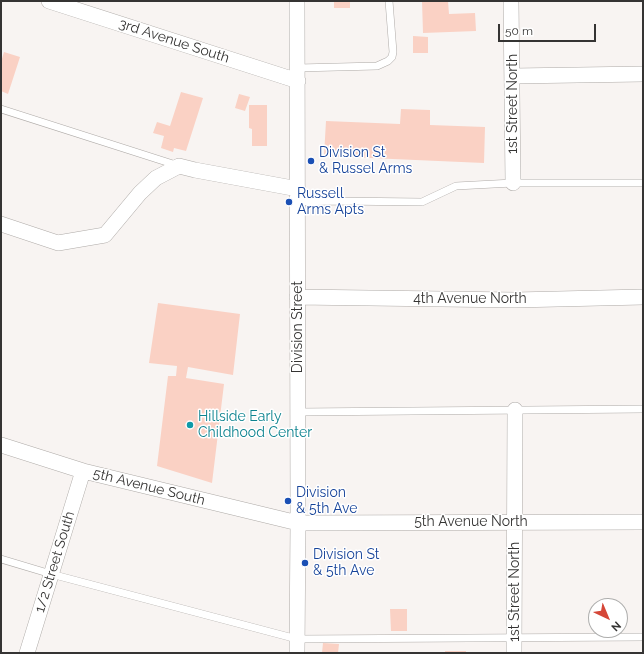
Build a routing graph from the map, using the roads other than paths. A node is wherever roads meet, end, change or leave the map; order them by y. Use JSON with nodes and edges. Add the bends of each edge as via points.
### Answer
{"nodes":[{"id":1,"x":49,"y":1,"type":"edge"},
{"id":2,"x":297,"y":1,"type":"edge"},
{"id":3,"x":388,"y":1,"type":"edge"},
{"id":4,"x":511,"y":1,"type":"edge"},
{"id":5,"x":298,"y":74,"type":"junction"},
{"id":6,"x":643,"y":74,"type":"edge"},
{"id":7,"x":513,"y":76,"type":"junction"},
{"id":8,"x":1,"y":109,"type":"edge"},
{"id":9,"x":179,"y":166,"type":"junction"},
{"id":10,"x":513,"y":183,"type":"junction"},
{"id":11,"x":643,"y":183,"type":"edge"},
{"id":12,"x":298,"y":196,"type":"junction"},
{"id":13,"x":1,"y":224,"type":"edge"},
{"id":14,"x":297,"y":297,"type":"junction"},
{"id":15,"x":643,"y":297,"type":"edge"},
{"id":16,"x":643,"y":409,"type":"edge"},
{"id":17,"x":515,"y":410,"type":"junction"},
{"id":18,"x":298,"y":412,"type":"junction"},
{"id":19,"x":1,"y":445,"type":"edge"},
{"id":20,"x":84,"y":471,"type":"junction"},
{"id":21,"x":515,"y":522,"type":"junction"},
{"id":22,"x":643,"y":522,"type":"edge"},
{"id":23,"x":298,"y":523,"type":"junction"},
{"id":24,"x":1,"y":559,"type":"edge"},
{"id":25,"x":51,"y":574,"type":"junction"},
{"id":26,"x":514,"y":638,"type":"junction"},
{"id":27,"x":643,"y":638,"type":"edge"},
{"id":28,"x":297,"y":646,"type":"edge"},
{"id":29,"x":27,"y":653,"type":"edge"},
{"id":30,"x":514,"y":653,"type":"edge"}],
"edges":[{"from":1,"to":5,"type":"street","name":"3rd Avenue South"},
{"from":2,"to":5,"type":"street","name":"Division Street"},
{"from":3,"to":5,"type":"lane","via":[[393,52],[388,61],[377,66]]},
{"from":4,"to":7,"type":"street","name":"1st Street North"},
{"from":5,"to":12,"type":"street","name":"Division Street"},
{"from":6,"to":7,"type":"street"},
{"from":7,"to":10,"type":"street","name":"1st Street North"},
{"from":8,"to":9,"type":"lane"},
{"from":9,"to":12,"type":"street"},
{"from":9,"to":13,"type":"street","via":[[150,183],[104,235],[58,243]]},
{"from":10,"to":11,"type":"lane"},
{"from":10,"to":12,"type":"lane","via":[[456,186],[422,202],[335,201]]},
{"from":12,"to":14,"type":"street","name":"Division Street"},
{"from":14,"to":15,"type":"street","name":"4th Avenue North","via":[[515,300]]},
{"from":14,"to":18,"type":"street","name":"Division Street"},
{"from":16,"to":17,"type":"lane"},
{"from":17,"to":18,"type":"lane"},
{"from":17,"to":21,"type":"street","name":"1st Street North"},
{"from":18,"to":23,"type":"street","name":"Division Street"},
{"from":19,"to":20,"type":"street","name":"5th Avenue South"},
{"from":20,"to":23,"type":"street","name":"5th Avenue South"},
{"from":20,"to":25,"type":"street","name":"1/2 Street South"},
{"from":21,"to":22,"type":"street","name":"5th Avenue North"},
{"from":21,"to":23,"type":"street","name":"5th Avenue North"},
{"from":21,"to":26,"type":"street","name":"1st Street North"},
{"from":23,"to":28,"type":"street","name":"Division Street"},
{"from":24,"to":25,"type":"lane"},
{"from":25,"to":28,"type":"lane"},
{"from":25,"to":29,"type":"street","name":"1/2 Street South"},
{"from":26,"to":27,"type":"lane"},
{"from":26,"to":28,"type":"lane"},
{"from":26,"to":30,"type":"street","name":"1st Street North"}]}
